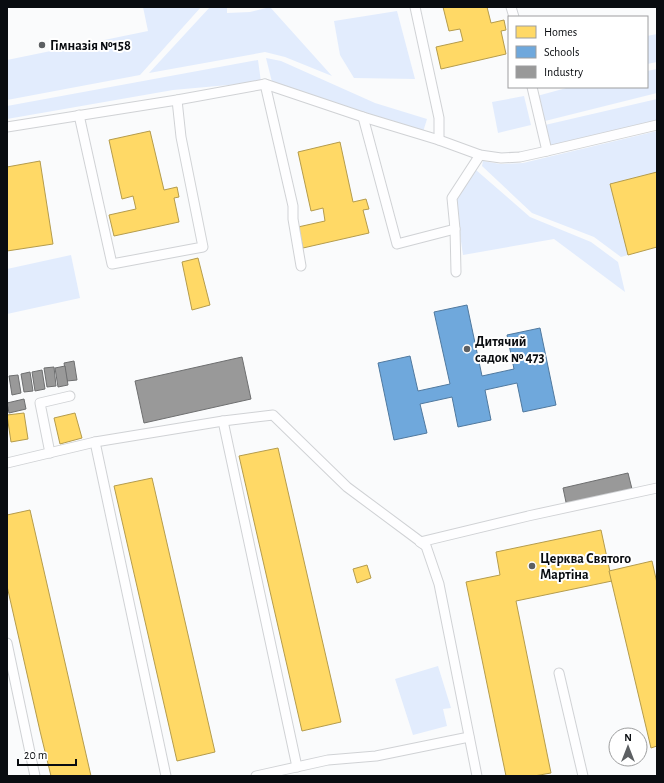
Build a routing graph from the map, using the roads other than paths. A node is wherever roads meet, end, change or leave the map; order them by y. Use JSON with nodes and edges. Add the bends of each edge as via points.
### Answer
{"nodes":[{"id":1,"x":415,"y":7,"type":"edge"},
{"id":2,"x":266,"y":84,"type":"junction"},
{"id":3,"x":532,"y":88,"type":"edge"},
{"id":4,"x":177,"y":100,"type":"junction"},
{"id":5,"x":78,"y":115,"type":"junction"},
{"id":6,"x":363,"y":117,"type":"junction"},
{"id":7,"x":657,"y":125,"type":"edge"},
{"id":8,"x":7,"y":127,"type":"edge"},
{"id":9,"x":439,"y":140,"type":"junction"},
{"id":10,"x":547,"y":152,"type":"junction"},
{"id":11,"x":480,"y":155,"type":"junction"},
{"id":12,"x":455,"y":229,"type":"junction"},
{"id":13,"x":300,"y":266,"type":"dead end"},
{"id":14,"x":456,"y":272,"type":"dead end"},
{"id":15,"x":70,"y":396,"type":"dead end"},
{"id":16,"x":223,"y":421,"type":"junction"},
{"id":17,"x":95,"y":442,"type":"junction"},
{"id":18,"x":50,"y":453,"type":"junction"},
{"id":19,"x":7,"y":463,"type":"edge"},
{"id":20,"x":657,"y":489,"type":"edge"},
{"id":21,"x":420,"y":542,"type":"junction"},
{"id":22,"x":7,"y":643,"type":"edge"},
{"id":23,"x":560,"y":673,"type":"dead end"},
{"id":24,"x":469,"y":737,"type":"junction"},
{"id":25,"x":297,"y":767,"type":"junction"},
{"id":26,"x":35,"y":776,"type":"edge"},
{"id":27,"x":166,"y":776,"type":"edge"},
{"id":28,"x":256,"y":776,"type":"edge"},
{"id":29,"x":477,"y":776,"type":"edge"},
{"id":30,"x":583,"y":776,"type":"edge"}],
"edges":[{"from":1,"to":9,"type":"lane","via":[[439,118]]},
{"from":2,"to":4,"type":"lane"},
{"from":2,"to":6,"type":"lane"},
{"from":2,"to":13,"type":"lane","via":[[293,206]]},
{"from":3,"to":10,"type":"lane"},
{"from":4,"to":5,"type":"lane"},
{"from":4,"to":5,"type":"lane","via":[[181,137],[203,247],[112,264]]},
{"from":5,"to":8,"type":"lane"},
{"from":6,"to":9,"type":"lane"},
{"from":6,"to":12,"type":"lane","via":[[397,244]]},
{"from":7,"to":10,"type":"lane"},
{"from":9,"to":11,"type":"lane"},
{"from":10,"to":11,"type":"lane","via":[[501,158]]},
{"from":11,"to":12,"type":"lane","via":[[452,198]]},
{"from":12,"to":14,"type":"lane"},
{"from":15,"to":18,"type":"lane","via":[[40,403]]},
{"from":16,"to":17,"type":"lane"},
{"from":16,"to":21,"type":"lane","via":[[273,415],[347,487]]},
{"from":16,"to":25,"type":"lane"},
{"from":17,"to":18,"type":"lane"},
{"from":17,"to":27,"type":"lane"},
{"from":18,"to":19,"type":"lane"},
{"from":20,"to":21,"type":"lane"},
{"from":21,"to":24,"type":"lane","via":[[426,546],[439,584]]},
{"from":22,"to":26,"type":"lane"},
{"from":23,"to":30,"type":"lane"},
{"from":24,"to":25,"type":"lane","via":[[376,756],[328,760]]},
{"from":24,"to":29,"type":"lane"},
{"from":25,"to":28,"type":"lane"}]}
